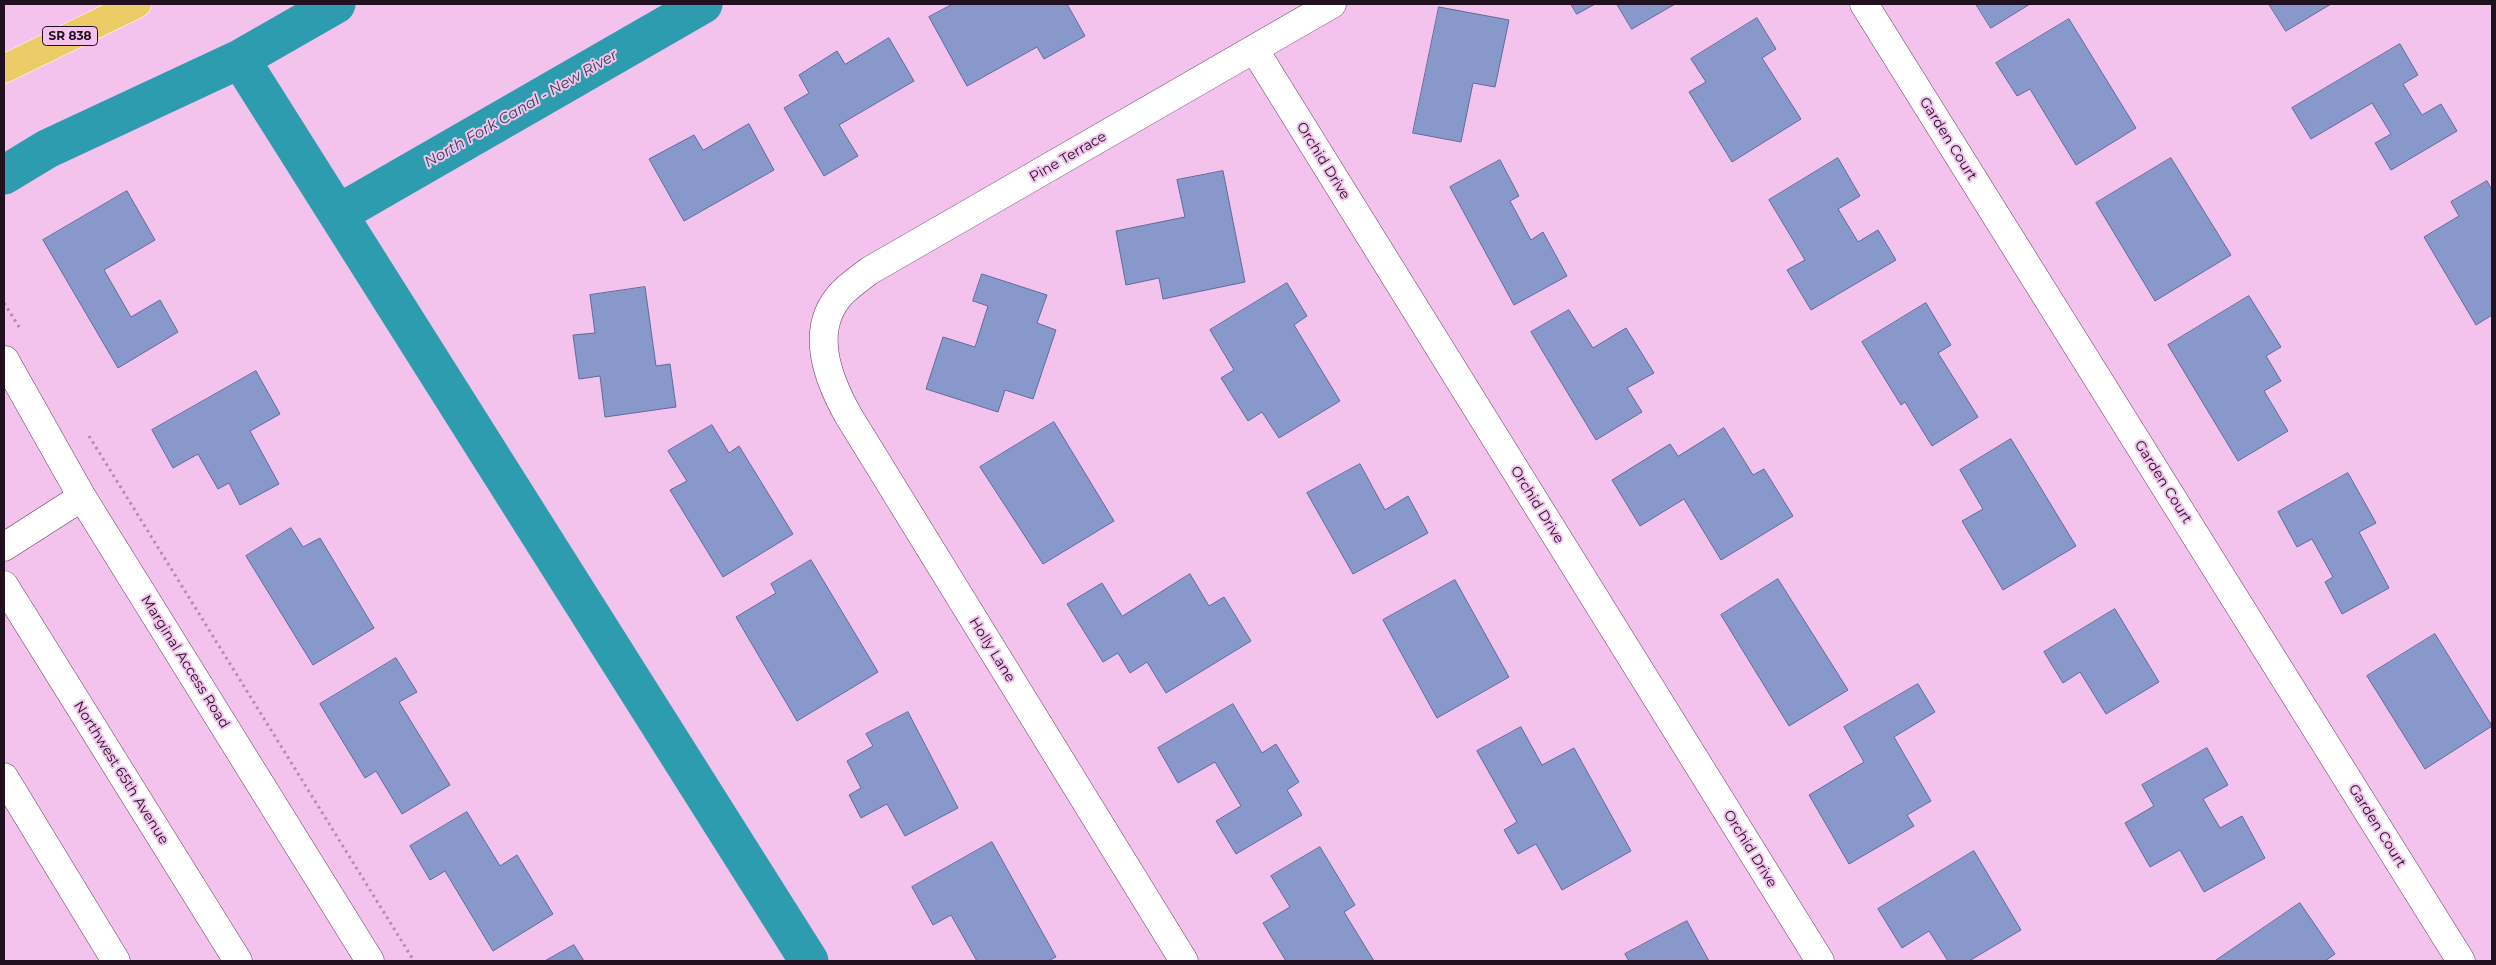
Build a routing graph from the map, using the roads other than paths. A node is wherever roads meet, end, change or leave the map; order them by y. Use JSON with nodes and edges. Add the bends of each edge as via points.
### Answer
{"nodes":[{"id":1,"x":137,"y":4,"type":"edge"},
{"id":2,"x":1332,"y":4,"type":"edge"},
{"id":3,"x":1864,"y":4,"type":"edge"},
{"id":4,"x":1254,"y":49,"type":"junction"},
{"id":5,"x":4,"y":69,"type":"edge"},
{"id":6,"x":826,"y":330,"type":"joint"},
{"id":7,"x":5,"y":360,"type":"dead end"},
{"id":8,"x":82,"y":497,"type":"junction"},
{"id":9,"x":4,"y":547,"type":"edge"},
{"id":10,"x":4,"y":585,"type":"edge"},
{"id":11,"x":4,"y":778,"type":"edge"},
{"id":12,"x":116,"y":961,"type":"edge"},
{"id":13,"x":238,"y":961,"type":"edge"},
{"id":14,"x":370,"y":961,"type":"edge"},
{"id":15,"x":1184,"y":961,"type":"edge"},
{"id":16,"x":1820,"y":961,"type":"edge"},
{"id":17,"x":2461,"y":961,"type":"edge"}],
"edges":[{"from":1,"to":5,"type":"highway","number":"SR 838"},
{"from":2,"to":4,"type":"street","name":"Pine Terrace"},
{"from":3,"to":17,"type":"street","name":"Garden Court"},
{"from":4,"to":6,"type":"street","name":"Pine Terrace","via":[[869,271],[842,294],[834,305]]},
{"from":4,"to":16,"type":"street","name":"Orchid Drive"},
{"from":6,"to":15,"type":"street","name":"Holly Lane","via":[[824,358],[828,376],[848,415]]},
{"from":7,"to":8,"type":"street","name":"Marginal Access Road"},
{"from":8,"to":9,"type":"street"},
{"from":8,"to":14,"type":"street","name":"Marginal Access Road"},
{"from":10,"to":13,"type":"street","name":"Northwest 65th Avenue"},
{"from":11,"to":12,"type":"street"}]}
